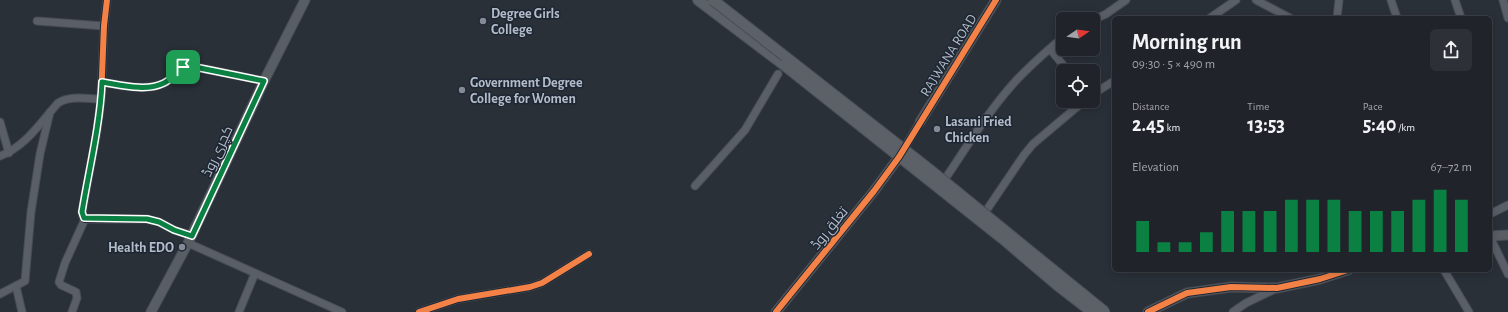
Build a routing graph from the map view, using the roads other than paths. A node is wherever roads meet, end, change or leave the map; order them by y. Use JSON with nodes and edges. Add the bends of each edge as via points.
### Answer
{"nodes":[{"id":1,"x":107,"y":0,"type":"edge"},
{"id":2,"x":305,"y":0,"type":"edge"},
{"id":3,"x":698,"y":0,"type":"edge"},
{"id":4,"x":713,"y":0,"type":"edge"},
{"id":5,"x":996,"y":0,"type":"edge"},
{"id":6,"x":1126,"y":0,"type":"edge"},
{"id":7,"x":1236,"y":0,"type":"edge"},
{"id":8,"x":1256,"y":0,"type":"edge"},
{"id":9,"x":1340,"y":0,"type":"edge"},
{"id":10,"x":1391,"y":0,"type":"edge"},
{"id":11,"x":1456,"y":0,"type":"edge"},
{"id":12,"x":1503,"y":0,"type":"edge"},
{"id":13,"x":1213,"y":16,"type":"edge"},
{"id":14,"x":1286,"y":16,"type":"edge"},
{"id":15,"x":1337,"y":16,"type":"edge"},
{"id":16,"x":1396,"y":16,"type":"edge"},
{"id":17,"x":1460,"y":16,"type":"edge"},
{"id":18,"x":1100,"y":17,"type":"edge"},
{"id":19,"x":1508,"y":18,"type":"edge"},
{"id":20,"x":37,"y":21,"type":"dead end"},
{"id":21,"x":104,"y":26,"type":"junction"},
{"id":22,"x":1056,"y":43,"type":"edge"},
{"id":23,"x":1050,"y":48,"type":"junction"},
{"id":24,"x":1063,"y":64,"type":"edge"},
{"id":25,"x":778,"y":74,"type":"dead end"},
{"id":26,"x":264,"y":81,"type":"junction"},
{"id":27,"x":102,"y":82,"type":"junction"},
{"id":28,"x":1112,"y":82,"type":"edge"},
{"id":29,"x":1100,"y":90,"type":"edge"},
{"id":30,"x":101,"y":99,"type":"junction"},
{"id":31,"x":1076,"y":108,"type":"edge"},
{"id":32,"x":50,"y":112,"type":"junction"},
{"id":33,"x":0,"y":122,"type":"edge"},
{"id":34,"x":920,"y":122,"type":"joint"},
{"id":35,"x":9,"y":153,"type":"junction"},
{"id":36,"x":0,"y":156,"type":"edge"},
{"id":37,"x":899,"y":157,"type":"joint"},
{"id":38,"x":947,"y":176,"type":"dead end"},
{"id":39,"x":695,"y":186,"type":"dead end"},
{"id":40,"x":1508,"y":205,"type":"edge"},
{"id":41,"x":988,"y":208,"type":"dead end"},
{"id":42,"x":1492,"y":213,"type":"edge"},
{"id":43,"x":85,"y":219,"type":"junction"},
{"id":44,"x":1508,"y":236,"type":"edge"},
{"id":45,"x":1492,"y":237,"type":"edge"},
{"id":46,"x":190,"y":240,"type":"junction"},
{"id":47,"x":1492,"y":241,"type":"edge"},
{"id":48,"x":589,"y":254,"type":"dead end"},
{"id":49,"x":1333,"y":272,"type":"edge"},
{"id":50,"x":1445,"y":272,"type":"edge"},
{"id":51,"x":255,"y":273,"type":"junction"},
{"id":52,"x":1508,"y":274,"type":"edge"},
{"id":53,"x":16,"y":286,"type":"junction"},
{"id":54,"x":1277,"y":288,"type":"junction"},
{"id":55,"x":0,"y":294,"type":"edge"},
{"id":56,"x":22,"y":312,"type":"edge"},
{"id":57,"x":72,"y":312,"type":"edge"},
{"id":58,"x":151,"y":312,"type":"edge"},
{"id":59,"x":239,"y":312,"type":"edge"},
{"id":60,"x":342,"y":312,"type":"edge"},
{"id":61,"x":419,"y":312,"type":"edge"},
{"id":62,"x":776,"y":312,"type":"edge"},
{"id":63,"x":1092,"y":312,"type":"edge"},
{"id":64,"x":1105,"y":312,"type":"edge"},
{"id":65,"x":1148,"y":312,"type":"edge"},
{"id":66,"x":1233,"y":312,"type":"edge"},
{"id":67,"x":1469,"y":312,"type":"edge"}],
"edges":[{"from":1,"to":21,"type":"street"},
{"from":2,"to":26,"type":"street","name":"کچری روڈ"},
{"from":3,"to":63,"type":"main road","bridge":true,"via":[[784,65]]},
{"from":4,"to":64,"type":"main road","bridge":true,"via":[[929,169]]},
{"from":5,"to":34,"type":"street","name":"RAJWANA ROAD"},
{"from":6,"to":18,"type":"street"},
{"from":7,"to":13,"type":"street"},
{"from":8,"to":14,"type":"street"},
{"from":9,"to":15,"type":"street"},
{"from":10,"to":16,"type":"street"},
{"from":11,"to":17,"type":"street"},
{"from":12,"to":19,"type":"street"},
{"from":20,"to":21,"type":"street"},
{"from":21,"to":27,"type":"street"},
{"from":22,"to":23,"type":"street"},
{"from":23,"to":24,"type":"street"},
{"from":23,"to":38,"type":"street","via":[[1014,83],[992,110]]},
{"from":25,"to":39,"type":"street","via":[[745,130]]},
{"from":26,"to":27,"type":"street","via":[[190,66],[183,67],[166,83],[153,88]]},
{"from":26,"to":46,"type":"street","name":"کچری روڈ"},
{"from":27,"to":30,"type":"street"},
{"from":28,"to":29,"type":"street"},
{"from":30,"to":32,"type":"street","via":[[63,100]]},
{"from":30,"to":43,"type":"street","via":[[82,212]]},
{"from":31,"to":41,"type":"street","via":[[1033,144]]},
{"from":32,"to":35,"type":"street","via":[[18,147]]},
{"from":32,"to":53,"type":"street","via":[[31,212],[25,282]]},
{"from":33,"to":35,"type":"street"},
{"from":34,"to":37,"type":"street"},
{"from":35,"to":36,"type":"street"},
{"from":37,"to":62,"type":"street","name":"تغلق روڈ"},
{"from":40,"to":42,"type":"street"},
{"from":43,"to":46,"type":"street","via":[[147,219],[159,222]]},
{"from":43,"to":57,"type":"street","via":[[59,282],[76,292],[77,298]]},
{"from":44,"to":45,"type":"street"},
{"from":46,"to":51,"type":"street"},
{"from":46,"to":58,"type":"street","name":"کچری روڈ"},
{"from":47,"to":52,"type":"street"},
{"from":48,"to":61,"type":"street","via":[[542,284],[458,299]]},
{"from":49,"to":54,"type":"street"},
{"from":50,"to":67,"type":"street"},
{"from":51,"to":59,"type":"street"},
{"from":51,"to":60,"type":"street"},
{"from":53,"to":55,"type":"street"},
{"from":53,"to":56,"type":"street"},
{"from":54,"to":65,"type":"street","via":[[1231,287],[1187,293]]},
{"from":54,"to":66,"type":"street"}]}
